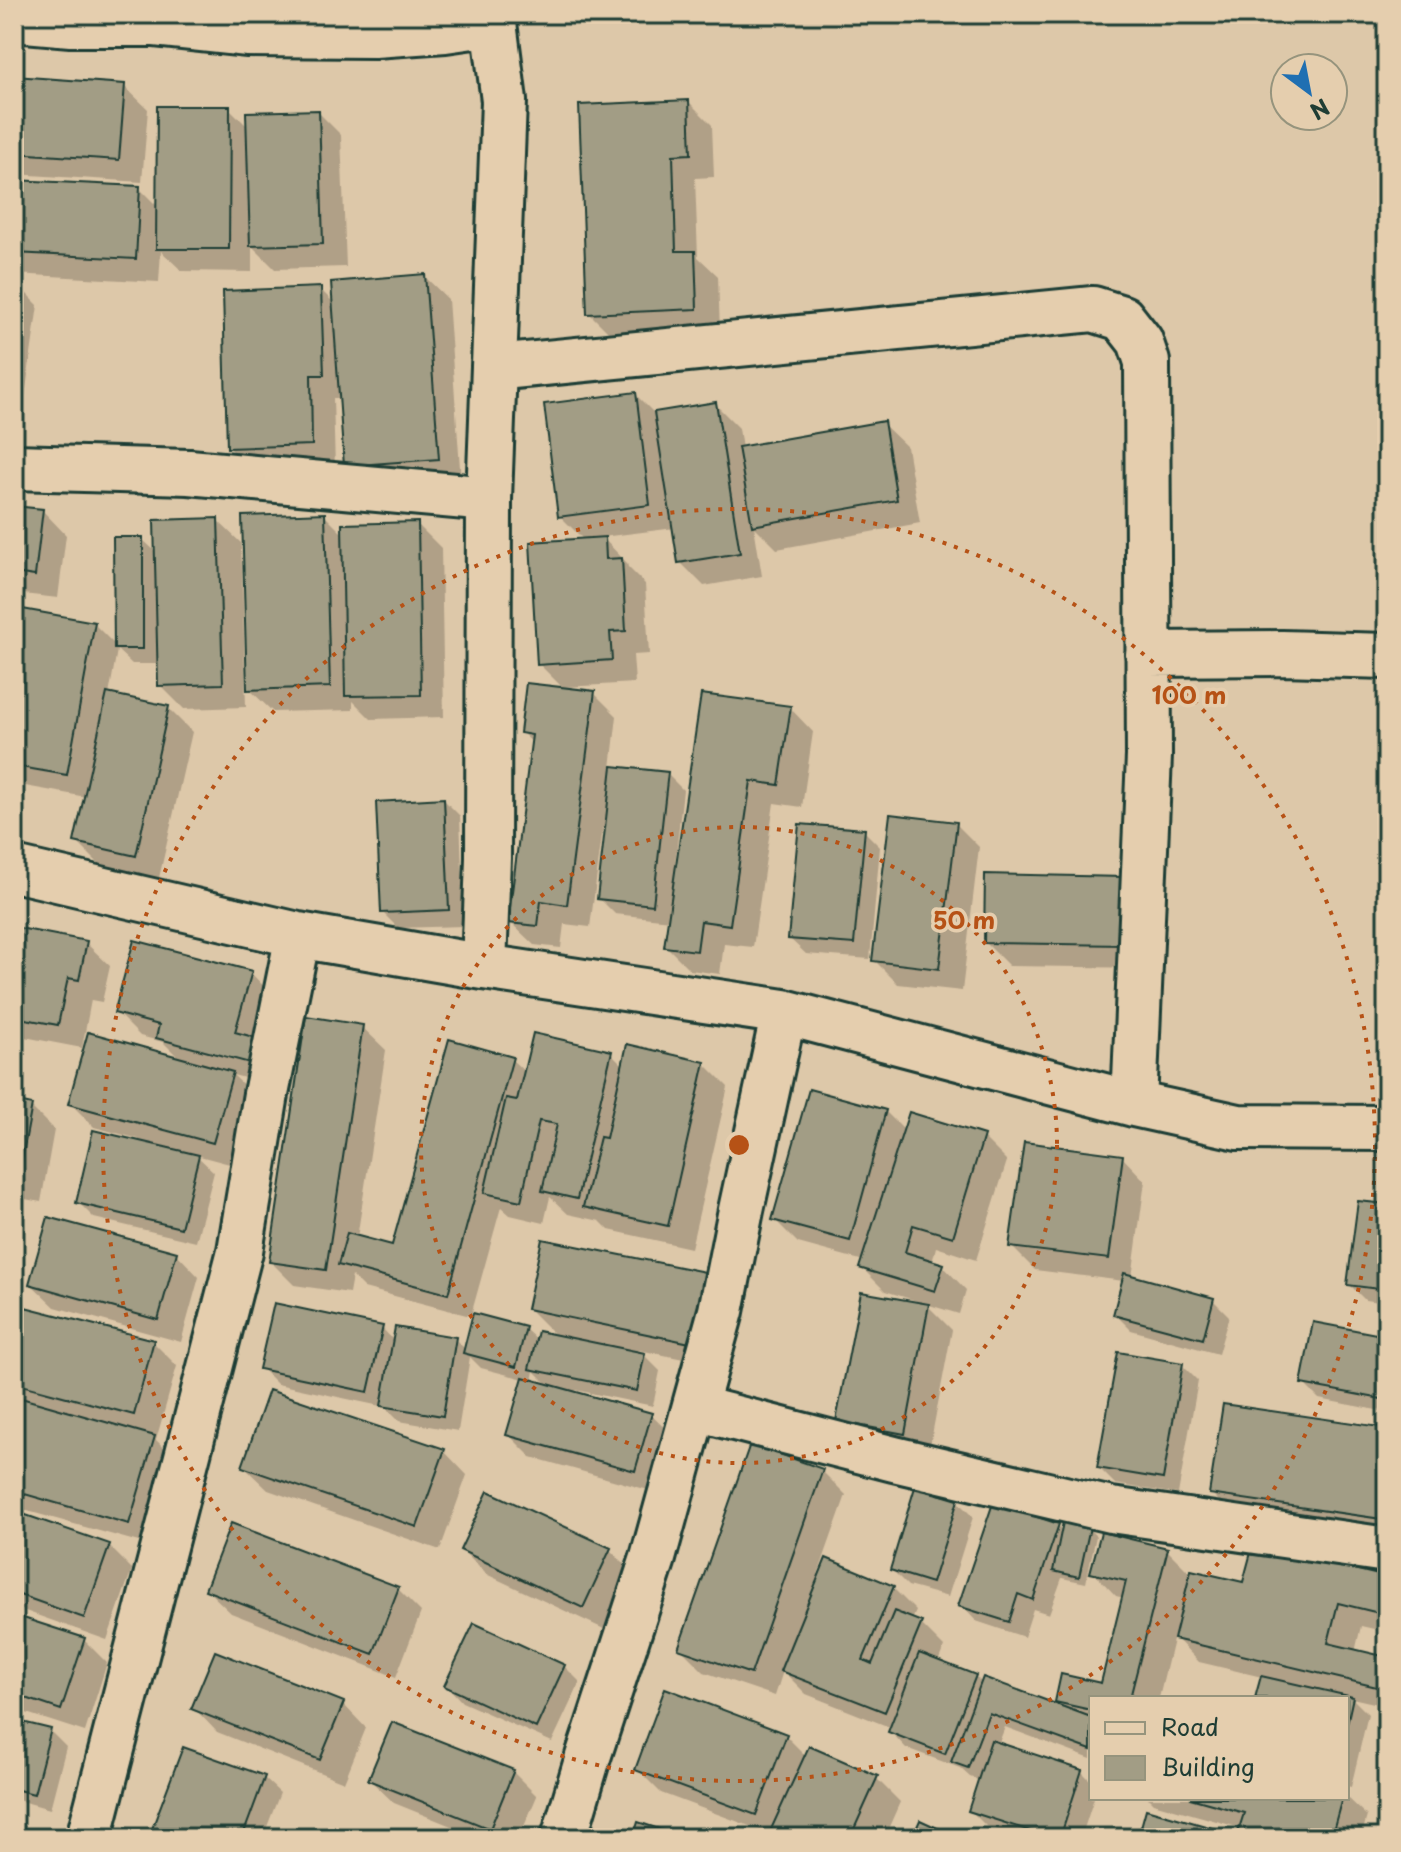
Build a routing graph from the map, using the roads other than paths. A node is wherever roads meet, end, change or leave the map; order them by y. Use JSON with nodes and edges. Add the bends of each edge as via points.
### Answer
{"nodes":[{"id":1,"x":492,"y":18,"type":"edge"},
{"id":2,"x":14,"y":19,"type":"edge"},
{"id":3,"x":494,"y":368,"type":"junction"},
{"id":4,"x":14,"y":467,"type":"edge"},
{"id":5,"x":489,"y":499,"type":"junction"},
{"id":6,"x":1148,"y":654,"type":"junction"},
{"id":7,"x":1387,"y":656,"type":"edge"},
{"id":8,"x":14,"y":869,"type":"edge"},
{"id":9,"x":298,"y":935,"type":"junction"},
{"id":10,"x":484,"y":967,"type":"junction"},
{"id":11,"x":784,"y":1012,"type":"junction"},
{"id":12,"x":1134,"y":1104,"type":"junction"},
{"id":13,"x":1387,"y":1128,"type":"edge"},
{"id":14,"x":696,"y":1408,"type":"junction"},
{"id":15,"x":1387,"y":1550,"type":"edge"},
{"id":16,"x":89,"y":1838,"type":"edge"},
{"id":17,"x":564,"y":1838,"type":"edge"}],
"edges":[{"from":1,"to":2,"type":"street","via":[[445,30],[374,35],[246,34]]},
{"from":1,"to":3,"type":"street","via":[[504,101]]},
{"from":3,"to":5,"type":"street"},
{"from":3,"to":6,"type":"street","via":[[1093,309],[1122,318],[1140,341],[1147,362]]},
{"from":4,"to":5,"type":"street","via":[[189,472]]},
{"from":5,"to":10,"type":"street"},
{"from":6,"to":7,"type":"street"},
{"from":6,"to":12,"type":"street","via":[[1149,756]]},
{"from":8,"to":9,"type":"street"},
{"from":9,"to":10,"type":"street"},
{"from":9,"to":16,"type":"street","via":[[240,1251]]},
{"from":10,"to":11,"type":"street"},
{"from":11,"to":12,"type":"street"},
{"from":11,"to":14,"type":"street"},
{"from":12,"to":13,"type":"street","via":[[1238,1127]]},
{"from":14,"to":15,"type":"street","via":[[1111,1510]]},
{"from":14,"to":17,"type":"street"}]}
